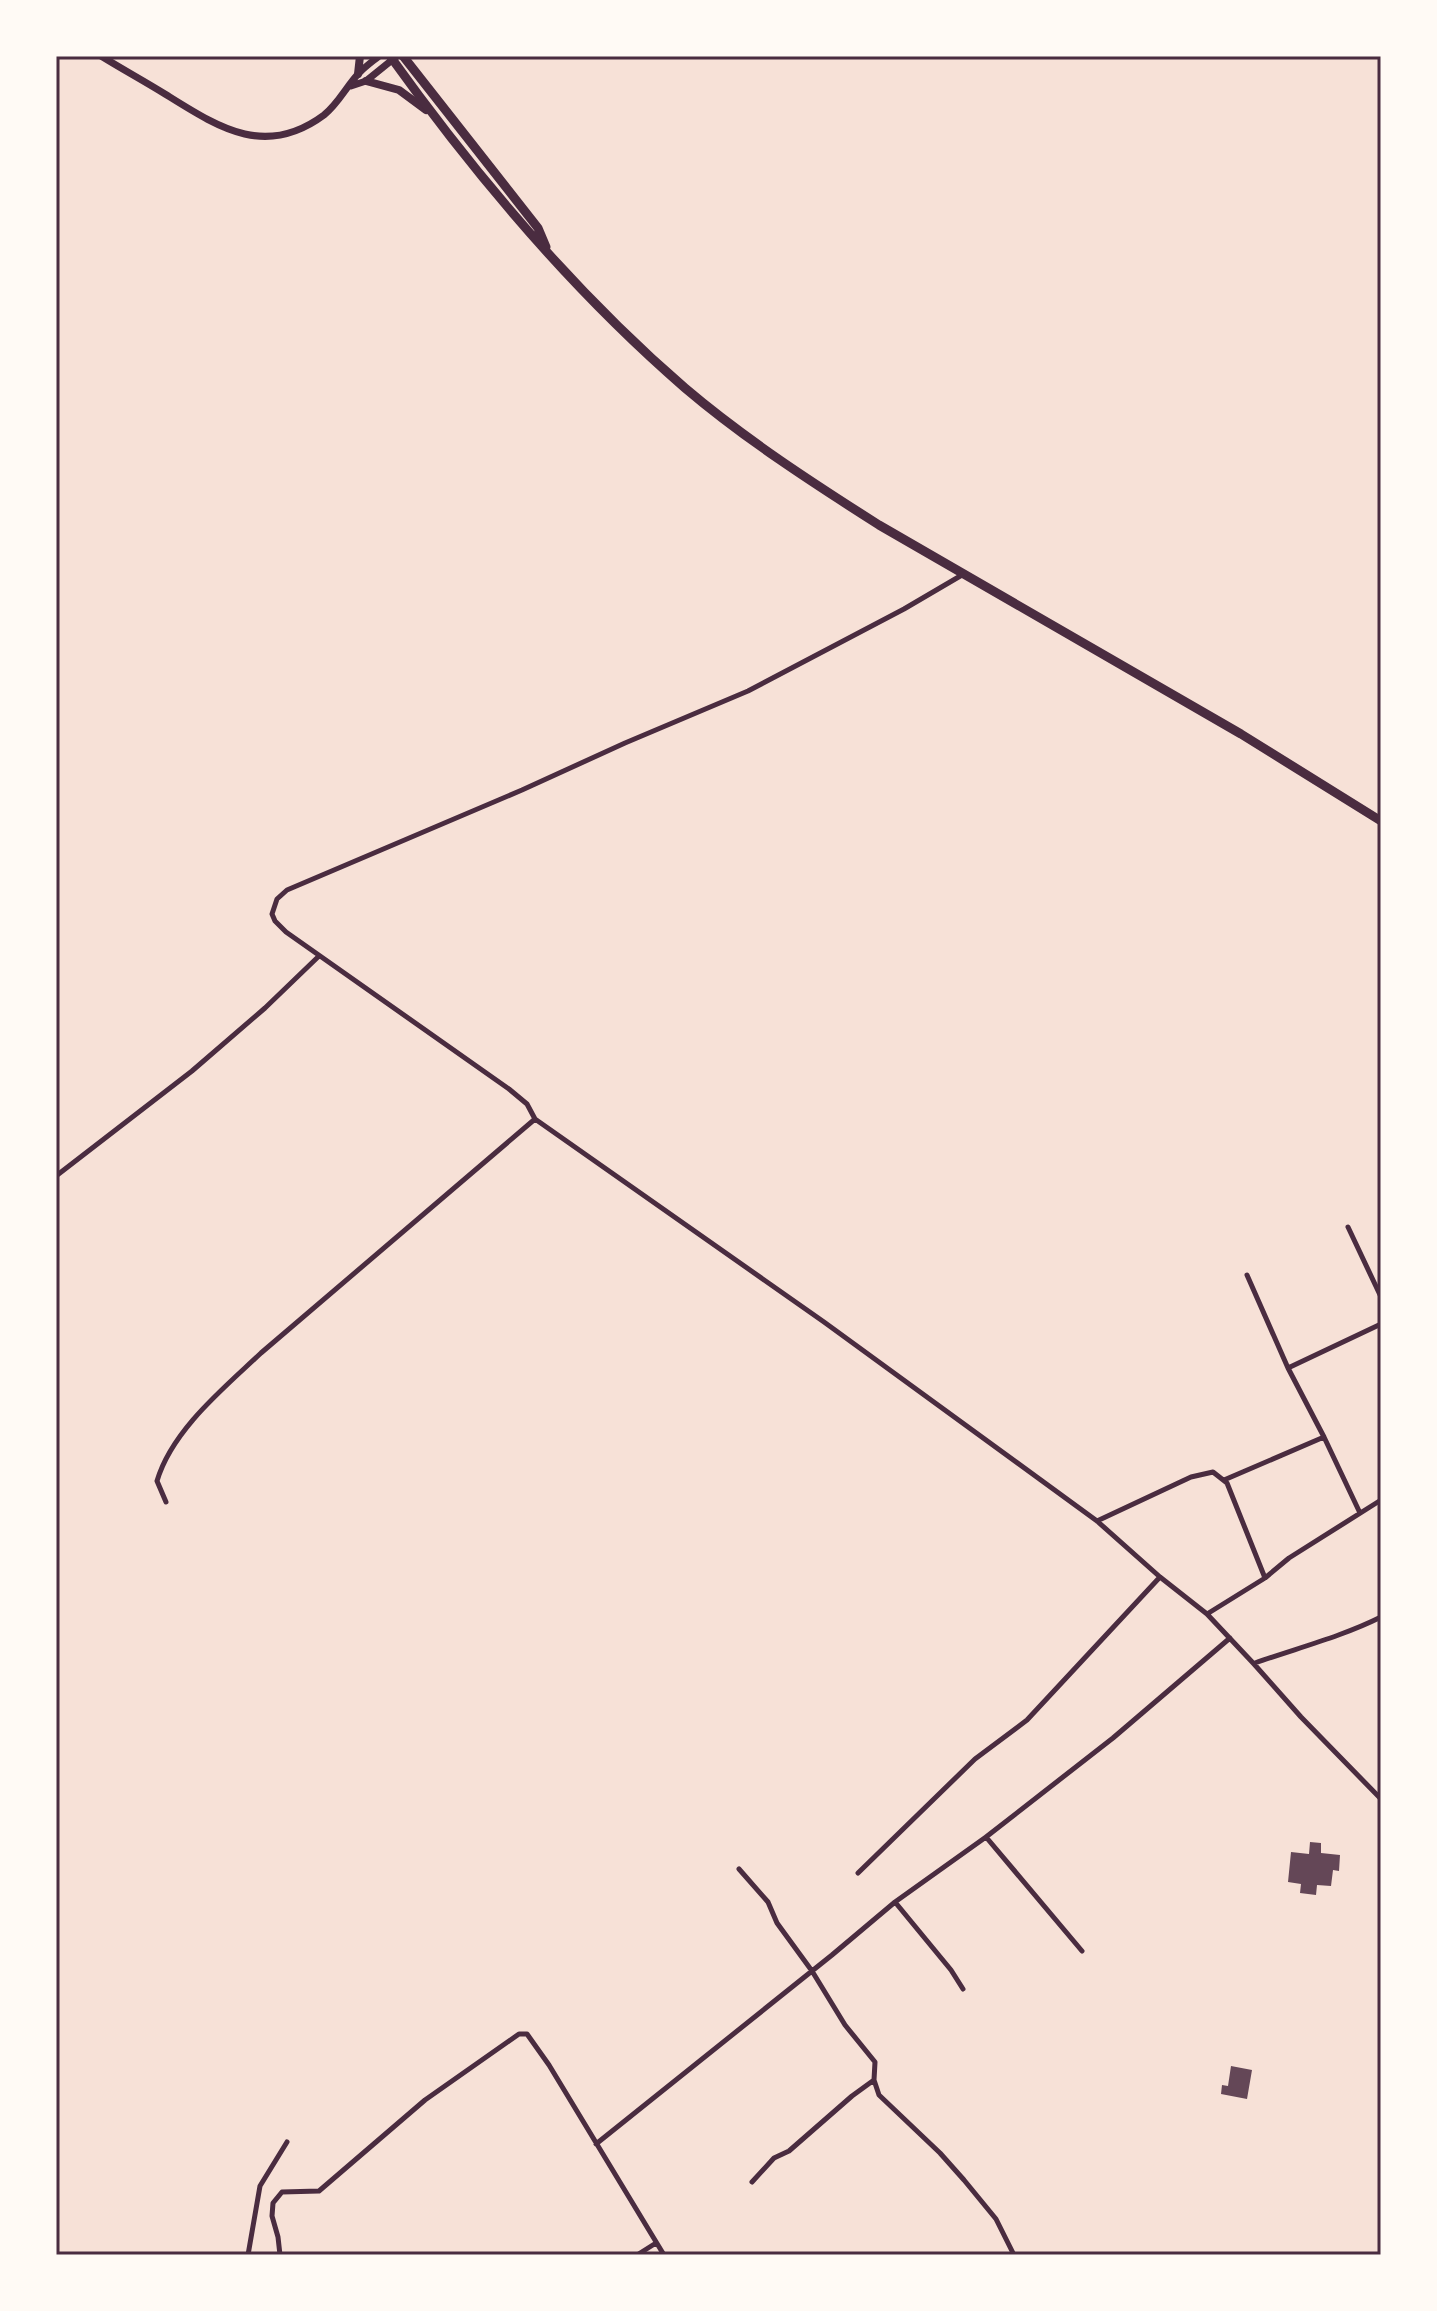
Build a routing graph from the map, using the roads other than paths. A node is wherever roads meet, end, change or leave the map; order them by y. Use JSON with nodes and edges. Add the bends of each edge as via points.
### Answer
{"nodes":[{"id":1,"x":101,"y":56,"type":"edge"},
{"id":2,"x":360,"y":56,"type":"edge"},
{"id":3,"x":379,"y":56,"type":"edge"},
{"id":4,"x":395,"y":57,"type":"edge"},
{"id":5,"x":358,"y":74,"type":"junction"},
{"id":6,"x":366,"y":81,"type":"junction"},
{"id":7,"x":349,"y":87,"type":"junction"},
{"id":8,"x":433,"y":115,"type":"junction"},
{"id":9,"x":550,"y":258,"type":"junction"},
{"id":10,"x":963,"y":574,"type":"junction"},
{"id":11,"x":1381,"y":821,"type":"edge"},
{"id":12,"x":319,"y":956,"type":"junction"},
{"id":13,"x":535,"y":1119,"type":"junction"},
{"id":14,"x":56,"y":1176,"type":"edge"},
{"id":15,"x":1348,"y":1227,"type":"dead end"},
{"id":16,"x":1247,"y":1275,"type":"dead end"},
{"id":17,"x":1381,"y":1297,"type":"edge"},
{"id":18,"x":1381,"y":1324,"type":"edge"},
{"id":19,"x":1288,"y":1368,"type":"junction"},
{"id":20,"x":1324,"y":1437,"type":"junction"},
{"id":21,"x":1224,"y":1480,"type":"junction"},
{"id":22,"x":1381,"y":1500,"type":"edge"},
{"id":23,"x":166,"y":1502,"type":"dead end"},
{"id":24,"x":1360,"y":1513,"type":"junction"},
{"id":25,"x":1097,"y":1521,"type":"junction"},
{"id":26,"x":1160,"y":1577,"type":"junction"},
{"id":27,"x":1265,"y":1578,"type":"junction"},
{"id":28,"x":1207,"y":1614,"type":"junction"},
{"id":29,"x":1381,"y":1617,"type":"edge"},
{"id":30,"x":1230,"y":1638,"type":"junction"},
{"id":31,"x":1254,"y":1664,"type":"junction"},
{"id":32,"x":1381,"y":1799,"type":"edge"},
{"id":33,"x":986,"y":1837,"type":"junction"},
{"id":34,"x":739,"y":1869,"type":"dead end"},
{"id":35,"x":858,"y":1873,"type":"dead end"},
{"id":36,"x":895,"y":1902,"type":"junction"},
{"id":37,"x":1082,"y":1951,"type":"dead end"},
{"id":38,"x":812,"y":1971,"type":"junction"},
{"id":39,"x":963,"y":1989,"type":"dead end"},
{"id":40,"x":874,"y":2080,"type":"junction"},
{"id":41,"x":287,"y":2142,"type":"dead end"},
{"id":42,"x":596,"y":2144,"type":"junction"},
{"id":43,"x":752,"y":2182,"type":"dead end"},
{"id":44,"x":656,"y":2243,"type":"junction"},
{"id":45,"x":248,"y":2255,"type":"edge"},
{"id":46,"x":280,"y":2255,"type":"edge"},
{"id":47,"x":637,"y":2255,"type":"edge"},
{"id":48,"x":664,"y":2255,"type":"edge"},
{"id":49,"x":1014,"y":2255,"type":"edge"}],
"edges":[{"from":1,"to":7,"type":"main road","via":[[221,128],[253,136],[305,126],[325,114]]},
{"from":2,"to":5,"type":"main road"},
{"from":3,"to":5,"type":"main road"},
{"from":4,"to":6,"type":"main road"},
{"from":4,"to":8,"type":"highway"},
{"from":4,"to":9,"type":"highway","via":[[538,228]]},
{"from":5,"to":7,"type":"main road"},
{"from":6,"to":7,"type":"main road"},
{"from":6,"to":8,"type":"main road","via":[[399,90]]},
{"from":8,"to":9,"type":"highway"},
{"from":9,"to":10,"type":"highway","via":[[726,421],[834,497]]},
{"from":10,"to":11,"type":"highway"},
{"from":10,"to":12,"type":"street","via":[[748,691],[287,890],[274,906],[275,921]]},
{"from":12,"to":13,"type":"street","via":[[509,1089]]},
{"from":12,"to":14,"type":"street","via":[[192,1071]]},
{"from":13,"to":23,"type":"street","via":[[220,1391],[168,1452],[157,1481]]},
{"from":13,"to":25,"type":"street"},
{"from":15,"to":17,"type":"street"},
{"from":16,"to":19,"type":"street"},
{"from":18,"to":19,"type":"street"},
{"from":19,"to":20,"type":"street"},
{"from":20,"to":21,"type":"street"},
{"from":20,"to":24,"type":"street"},
{"from":21,"to":25,"type":"street","via":[[1213,1472],[1191,1477]]},
{"from":21,"to":27,"type":"street"},
{"from":22,"to":24,"type":"street"},
{"from":24,"to":27,"type":"street"},
{"from":25,"to":26,"type":"street"},
{"from":26,"to":28,"type":"street"},
{"from":26,"to":35,"type":"street","via":[[1027,1720],[975,1759]]},
{"from":27,"to":28,"type":"street"},
{"from":28,"to":30,"type":"street"},
{"from":29,"to":31,"type":"street"},
{"from":30,"to":31,"type":"street"},
{"from":30,"to":33,"type":"street"},
{"from":31,"to":32,"type":"street"},
{"from":33,"to":36,"type":"street"},
{"from":33,"to":37,"type":"street"},
{"from":34,"to":38,"type":"street","via":[[768,1902]]},
{"from":36,"to":38,"type":"street"},
{"from":36,"to":39,"type":"street"},
{"from":38,"to":40,"type":"street","via":[[875,2062]]},
{"from":38,"to":42,"type":"street"},
{"from":40,"to":43,"type":"street","via":[[774,2158]]},
{"from":40,"to":49,"type":"street","via":[[879,2095],[940,2153],[996,2219]]},
{"from":41,"to":45,"type":"street","via":[[260,2186]]},
{"from":42,"to":44,"type":"street"},
{"from":42,"to":46,"type":"street","via":[[544,2058],[527,2034],[519,2034],[425,2100],[319,2191],[282,2192],[273,2203],[272,2216]]},
{"from":44,"to":47,"type":"street"},
{"from":44,"to":48,"type":"street"}]}
